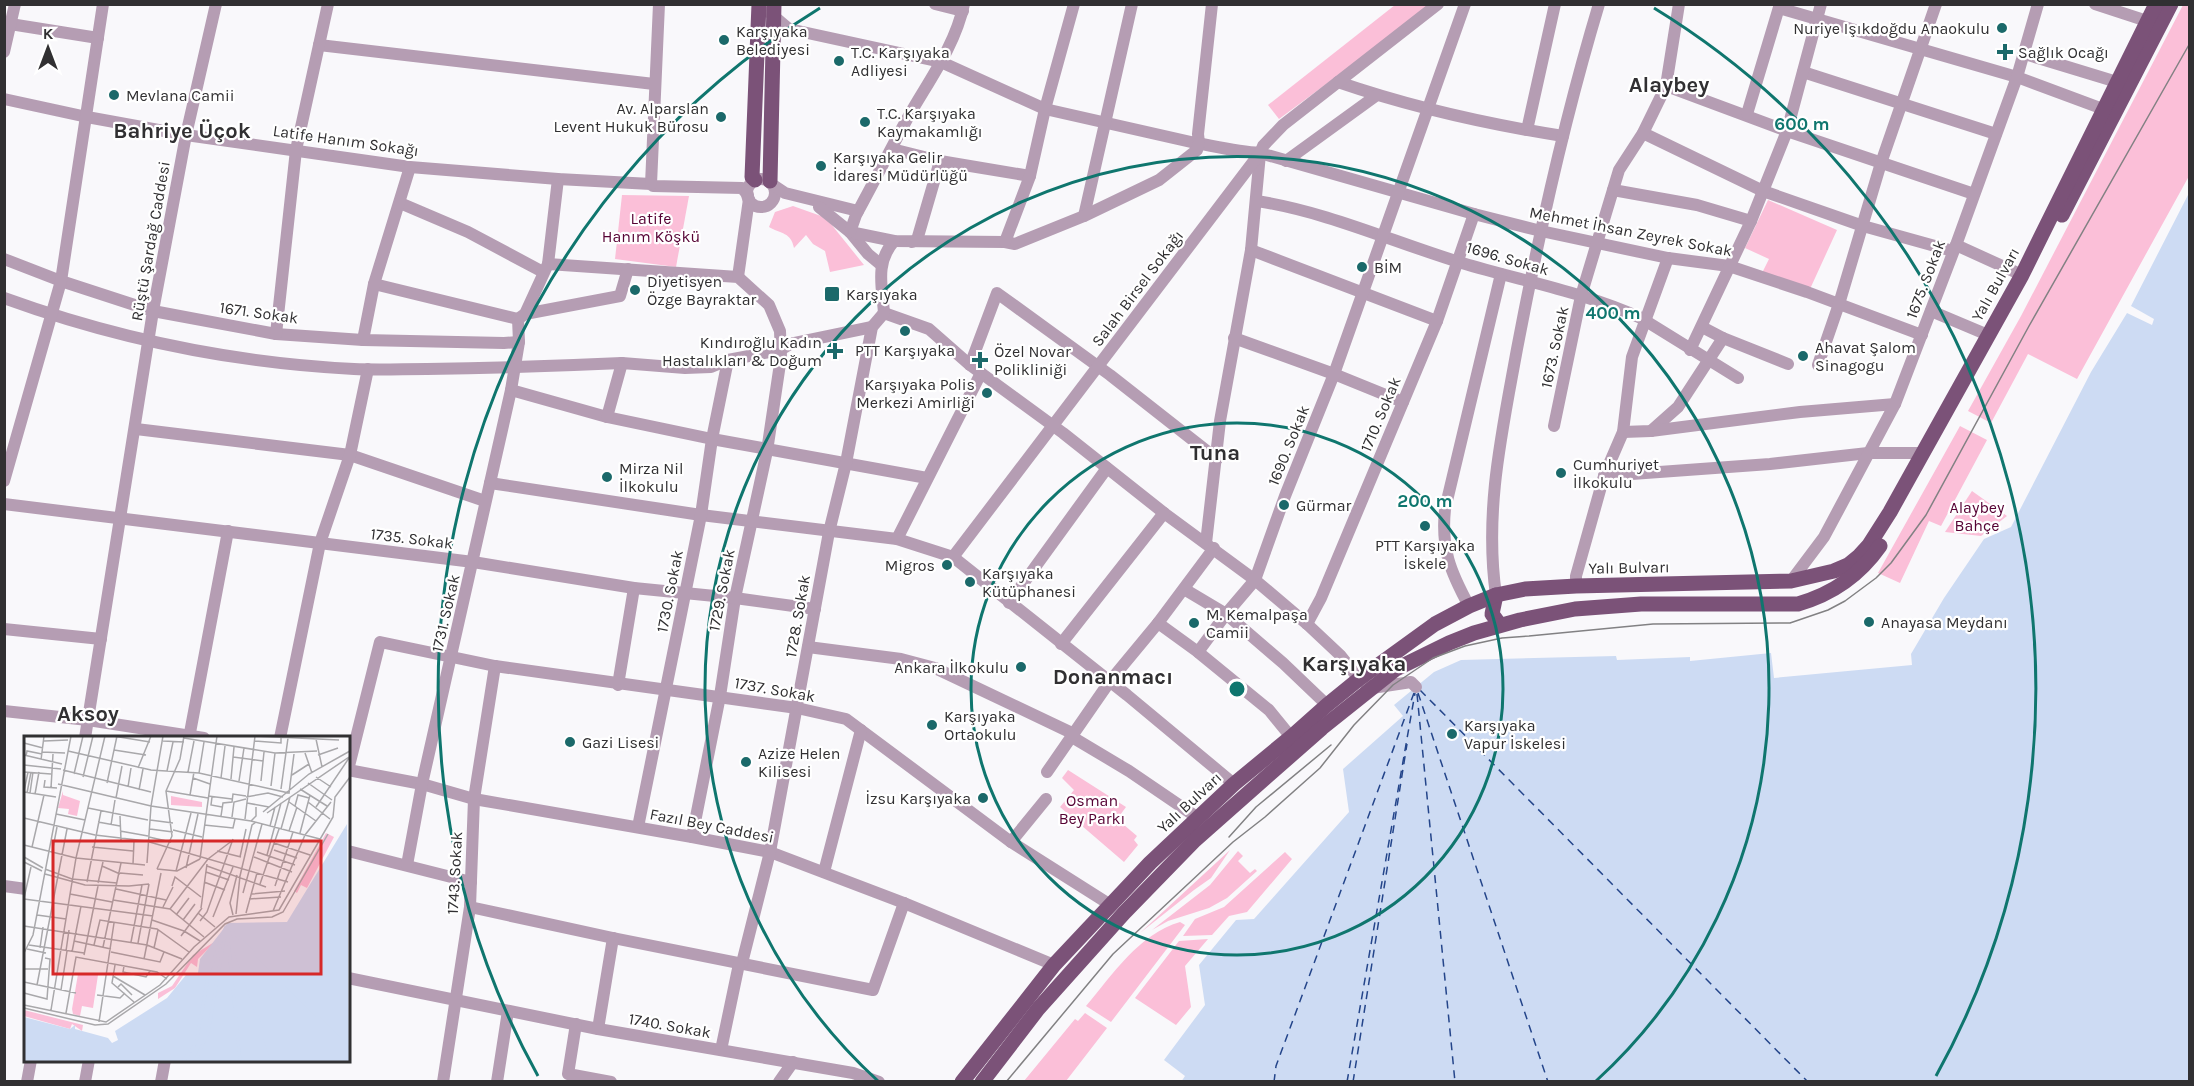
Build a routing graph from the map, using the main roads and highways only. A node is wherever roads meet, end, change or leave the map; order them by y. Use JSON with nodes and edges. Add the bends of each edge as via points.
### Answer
{"nodes":[{"id":1,"x":760,"y":4,"type":"edge"},
{"id":2,"x":2156,"y":4,"type":"edge"},
{"id":3,"x":2171,"y":4,"type":"edge"},
{"id":4,"x":774,"y":11,"type":"edge"},
{"id":5,"x":1791,"y":581,"type":"junction"},
{"id":6,"x":1496,"y":596,"type":"junction"},
{"id":7,"x":1798,"y":604,"type":"junction"},
{"id":8,"x":1505,"y":625,"type":"junction"},
{"id":9,"x":1365,"y":683,"type":"junction"},
{"id":10,"x":962,"y":1082,"type":"edge"},
{"id":11,"x":982,"y":1082,"type":"edge"}],
"edges":[{"from":1,"to":4,"type":"main road","via":[[752,177],[758,187]]},
{"from":2,"to":5,"type":"main road","name":"Yalı Bulvarı","via":[[2022,274],[1890,512],[1869,544],[1848,565]]},
{"from":3,"to":7,"type":"main road","name":"Yalı Bulvarı","via":[[2094,157],[1887,535],[1859,572],[1845,583]]},
{"from":5,"to":6,"type":"main road","name":"Yalı Bulvarı","via":[[1576,586],[1525,589]]},
{"from":5,"to":7,"type":"main road","via":[[1802,586]]},
{"from":6,"to":8,"type":"main road","via":[[1492,614]]},
{"from":6,"to":9,"type":"main road","name":"Yalı Bulvarı","via":[[1435,624]]},
{"from":7,"to":8,"type":"main road","name":"Yalı Bulvarı","via":[[1606,606]]},
{"from":8,"to":9,"type":"main road","name":"Yalı Bulvarı","via":[[1449,643]]},
{"from":9,"to":10,"type":"main road","name":"Yalı Bulvarı","via":[[1327,705],[1234,784],[1109,904],[1054,965]]},
{"from":9,"to":11,"type":"main road","name":"Yalı Bulvarı","via":[[1322,728],[1195,840],[1124,913],[1038,1009]]}]}
